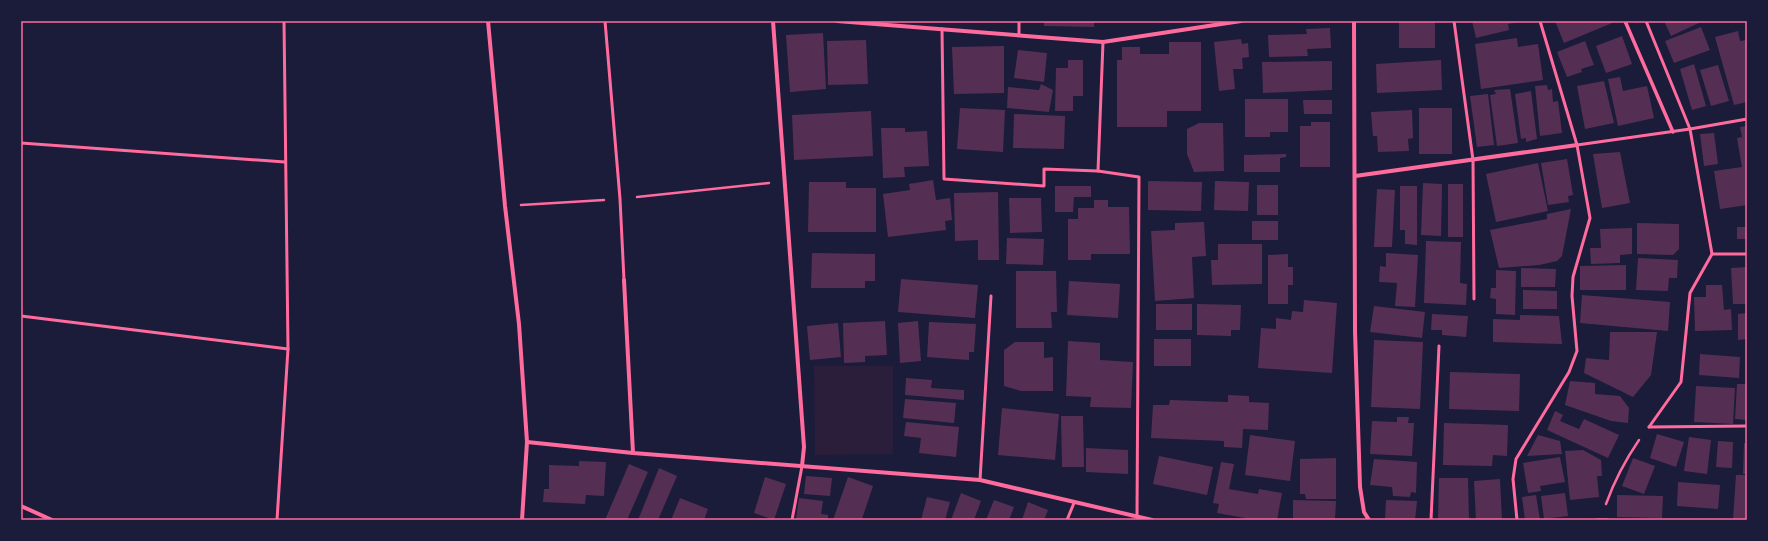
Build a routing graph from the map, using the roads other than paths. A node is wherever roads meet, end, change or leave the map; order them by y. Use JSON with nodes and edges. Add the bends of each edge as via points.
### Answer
{"nodes":[{"id":1,"x":284,"y":21,"type":"edge"},
{"id":2,"x":488,"y":21,"type":"edge"},
{"id":3,"x":605,"y":21,"type":"edge"},
{"id":4,"x":773,"y":21,"type":"edge"},
{"id":5,"x":837,"y":21,"type":"edge"},
{"id":6,"x":1019,"y":21,"type":"edge"},
{"id":7,"x":1242,"y":21,"type":"edge"},
{"id":8,"x":1354,"y":21,"type":"edge"},
{"id":9,"x":1454,"y":21,"type":"edge"},
{"id":10,"x":1540,"y":21,"type":"edge"},
{"id":11,"x":1625,"y":21,"type":"edge"},
{"id":12,"x":1646,"y":21,"type":"edge"},
{"id":13,"x":942,"y":29,"type":"junction"},
{"id":14,"x":1019,"y":36,"type":"junction"},
{"id":15,"x":1103,"y":42,"type":"junction"},
{"id":16,"x":1747,"y":119,"type":"edge"},
{"id":17,"x":1690,"y":129,"type":"junction"},
{"id":18,"x":1673,"y":132,"type":"junction"},
{"id":19,"x":21,"y":144,"type":"edge"},
{"id":20,"x":1577,"y":146,"type":"junction"},
{"id":21,"x":1473,"y":160,"type":"junction"},
{"id":22,"x":285,"y":162,"type":"junction"},
{"id":23,"x":1098,"y":172,"type":"junction"},
{"id":24,"x":1355,"y":176,"type":"junction"},
{"id":25,"x":1712,"y":254,"type":"junction"},
{"id":26,"x":1747,"y":254,"type":"edge"},
{"id":27,"x":624,"y":280,"type":"joint"},
{"id":28,"x":990,"y":296,"type":"dead end"},
{"id":29,"x":1474,"y":299,"type":"dead end"},
{"id":30,"x":21,"y":316,"type":"edge"},
{"id":31,"x":1439,"y":346,"type":"dead end"},
{"id":32,"x":288,"y":348,"type":"junction"},
{"id":33,"x":1747,"y":426,"type":"edge"},
{"id":34,"x":527,"y":442,"type":"junction"},
{"id":35,"x":632,"y":453,"type":"junction"},
{"id":36,"x":802,"y":466,"type":"junction"},
{"id":37,"x":980,"y":480,"type":"junction"},
{"id":38,"x":1074,"y":503,"type":"junction"},
{"id":39,"x":21,"y":506,"type":"edge"},
{"id":40,"x":1136,"y":517,"type":"junction"},
{"id":41,"x":1601,"y":519,"type":"edge"},
{"id":42,"x":52,"y":520,"type":"edge"},
{"id":43,"x":277,"y":520,"type":"edge"},
{"id":44,"x":522,"y":520,"type":"edge"},
{"id":45,"x":792,"y":520,"type":"edge"},
{"id":46,"x":1067,"y":520,"type":"edge"},
{"id":47,"x":1152,"y":520,"type":"edge"},
{"id":48,"x":1369,"y":520,"type":"edge"},
{"id":49,"x":1431,"y":520,"type":"edge"},
{"id":50,"x":1517,"y":520,"type":"edge"},
{"id":51,"x":1596,"y":520,"type":"edge"},
{"id":52,"x":1608,"y":520,"type":"edge"}],
"edges":[{"from":1,"to":22,"type":"lane"},
{"from":2,"to":34,"type":"street","via":[[519,324]]},
{"from":3,"to":27,"type":"lane"},
{"from":4,"to":36,"type":"street","via":[[804,447]]},
{"from":5,"to":13,"type":"street"},
{"from":6,"to":14,"type":"lane"},
{"from":7,"to":15,"type":"street"},
{"from":8,"to":24,"type":"street"},
{"from":9,"to":21,"type":"lane"},
{"from":10,"to":20,"type":"lane"},
{"from":11,"to":18,"type":"street"},
{"from":12,"to":17,"type":"lane"},
{"from":13,"to":14,"type":"street"},
{"from":13,"to":23,"type":"lane","via":[[944,179],[1044,186],[1044,169]]},
{"from":14,"to":15,"type":"street"},
{"from":15,"to":23,"type":"lane"},
{"from":16,"to":17,"type":"lane"},
{"from":17,"to":18,"type":"lane"},
{"from":17,"to":25,"type":"lane"},
{"from":18,"to":20,"type":"lane"},
{"from":19,"to":22,"type":"lane"},
{"from":20,"to":21,"type":"street"},
{"from":20,"to":50,"type":"lane","via":[[1590,218],[1573,284],[1577,351],[1569,372],[1516,458],[1513,479]]},
{"from":21,"to":24,"type":"street"},
{"from":21,"to":29,"type":"lane"},
{"from":22,"to":32,"type":"lane"},
{"from":23,"to":40,"type":"lane","via":[[1139,177]]},
{"from":24,"to":48,"type":"street","via":[[1355,331],[1360,487],[1364,512]]},
{"from":25,"to":26,"type":"lane"},
{"from":25,"to":33,"type":"lane","via":[[1690,293],[1681,382],[1649,427]]},
{"from":27,"to":35,"type":"street"},
{"from":28,"to":37,"type":"lane"},
{"from":30,"to":32,"type":"lane"},
{"from":31,"to":49,"type":"lane"},
{"from":32,"to":43,"type":"lane"},
{"from":34,"to":35,"type":"street"},
{"from":34,"to":44,"type":"street"},
{"from":35,"to":36,"type":"street"},
{"from":36,"to":37,"type":"street"},
{"from":36,"to":45,"type":"lane"},
{"from":37,"to":38,"type":"street"},
{"from":38,"to":40,"type":"street"},
{"from":38,"to":46,"type":"lane"},
{"from":39,"to":42,"type":"street"},
{"from":40,"to":47,"type":"street"},
{"from":41,"to":51,"type":"lane"},
{"from":41,"to":52,"type":"lane"}]}
